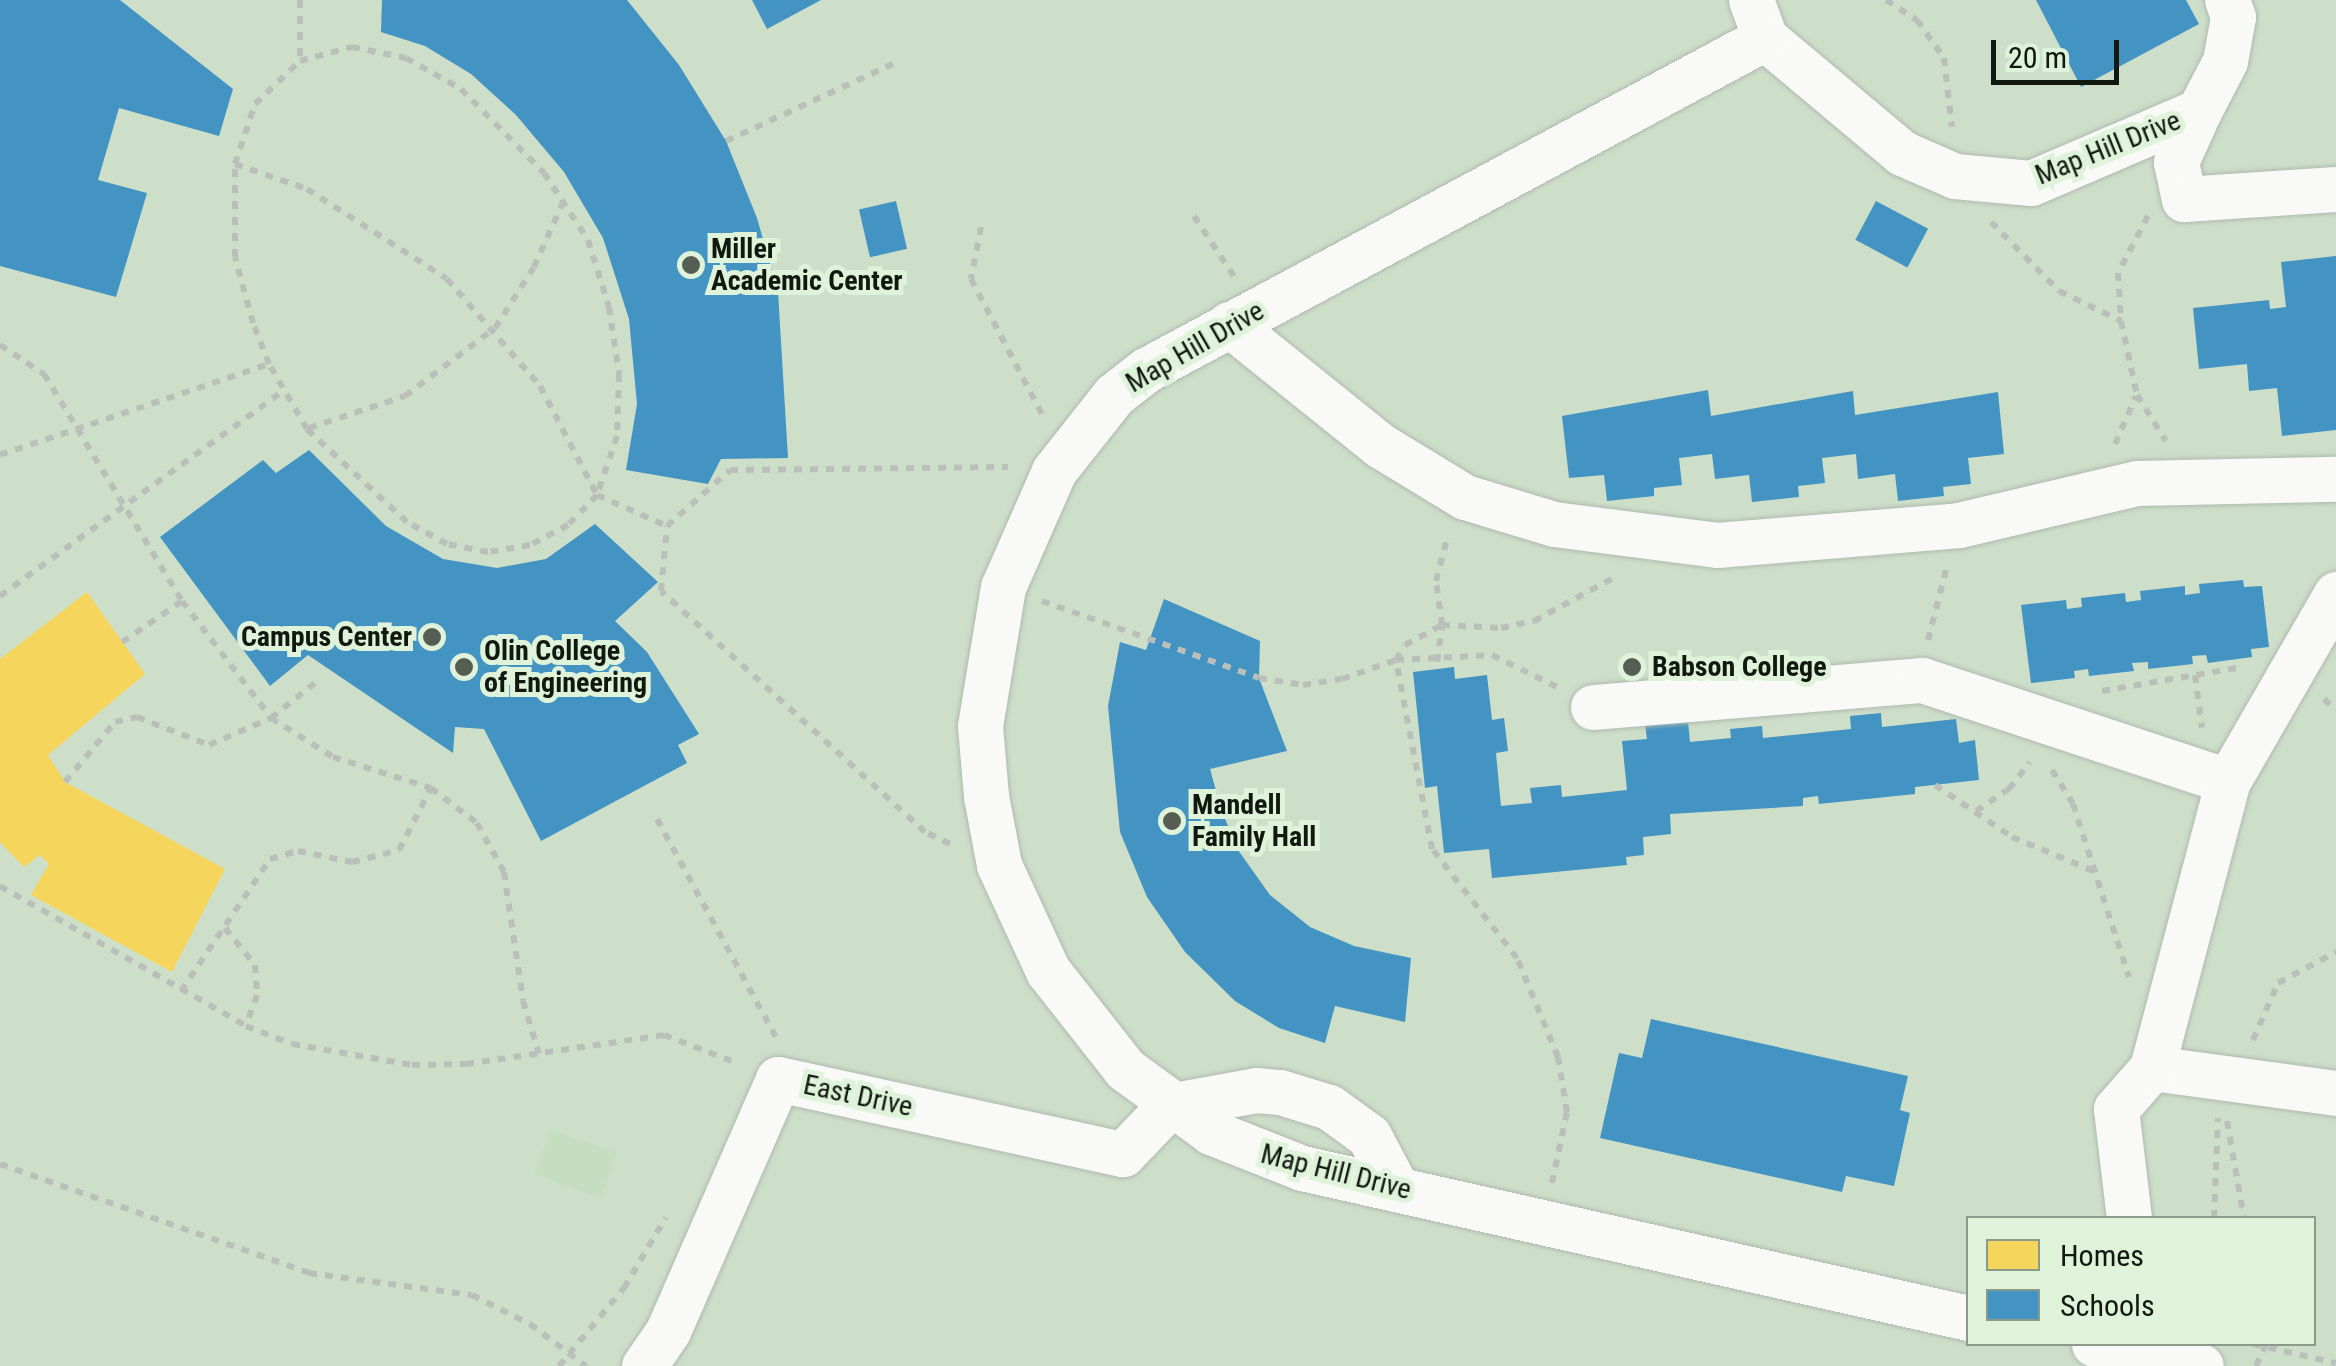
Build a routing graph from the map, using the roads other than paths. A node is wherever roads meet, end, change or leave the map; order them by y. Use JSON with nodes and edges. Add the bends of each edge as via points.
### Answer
{"nodes":[{"id":1,"x":2227,"y":0,"type":"edge"},
{"id":2,"x":1759,"y":19,"type":"edge"},
{"id":3,"x":2198,"y":110,"type":"junction"},
{"id":4,"x":2336,"y":189,"type":"edge"},
{"id":5,"x":1246,"y":316,"type":"junction"},
{"id":6,"x":2336,"y":479,"type":"edge"},
{"id":7,"x":2336,"y":594,"type":"edge"},
{"id":8,"x":1593,"y":708,"type":"road end"},
{"id":9,"x":2228,"y":781,"type":"junction"},
{"id":10,"x":2152,"y":1068,"type":"junction"},
{"id":11,"x":2336,"y":1093,"type":"edge"},
{"id":12,"x":1170,"y":1106,"type":"junction"},
{"id":13,"x":1396,"y":1188,"type":"junction"},
{"id":14,"x":2129,"y":1216,"type":"edge"},
{"id":15,"x":1966,"y":1318,"type":"edge"},
{"id":16,"x":2138,"y":1348,"type":"edge"},
{"id":17,"x":644,"y":1366,"type":"edge"},
{"id":18,"x":2200,"y":1366,"type":"edge"}],
"edges":[{"from":1,"to":3,"type":"street","name":"Map Hill Drive","via":[[2232,18],[2226,60]]},
{"from":2,"to":3,"type":"street","name":"Map Hill Drive","via":[[1866,129],[1955,176],[2031,183]]},
{"from":2,"to":5,"type":"street","name":"Map Hill Drive"},
{"from":3,"to":4,"type":"street","via":[[2176,162],[2184,199]]},
{"from":5,"to":6,"type":"street","via":[[1380,446],[1465,497],[1554,524],[1718,546],[1959,526],[2137,483]]},
{"from":5,"to":12,"type":"street","name":"Map Hill Drive","via":[[1146,370],[1087,424],[1025,527],[1003,587],[980,726],[1000,865],[1048,970],[1083,1021]]},
{"from":7,"to":9,"type":"street"},
{"from":8,"to":9,"type":"street","via":[[1922,680]]},
{"from":9,"to":10,"type":"street"},
{"from":10,"to":11,"type":"street","via":[[2234,1064]]},
{"from":10,"to":14,"type":"street","via":[[2116,1108]]},
{"from":12,"to":13,"type":"street","name":"Map Hill Drive","via":[[1274,1160]]},
{"from":12,"to":13,"type":"street","via":[[1256,1090],[1305,1098],[1369,1136]]},
{"from":12,"to":17,"type":"street","name":"East Drive","via":[[1122,1154],[762,1070],[668,1331]]},
{"from":13,"to":15,"type":"street","name":"Map Hill Drive"},
{"from":16,"to":18,"type":"street"}]}
